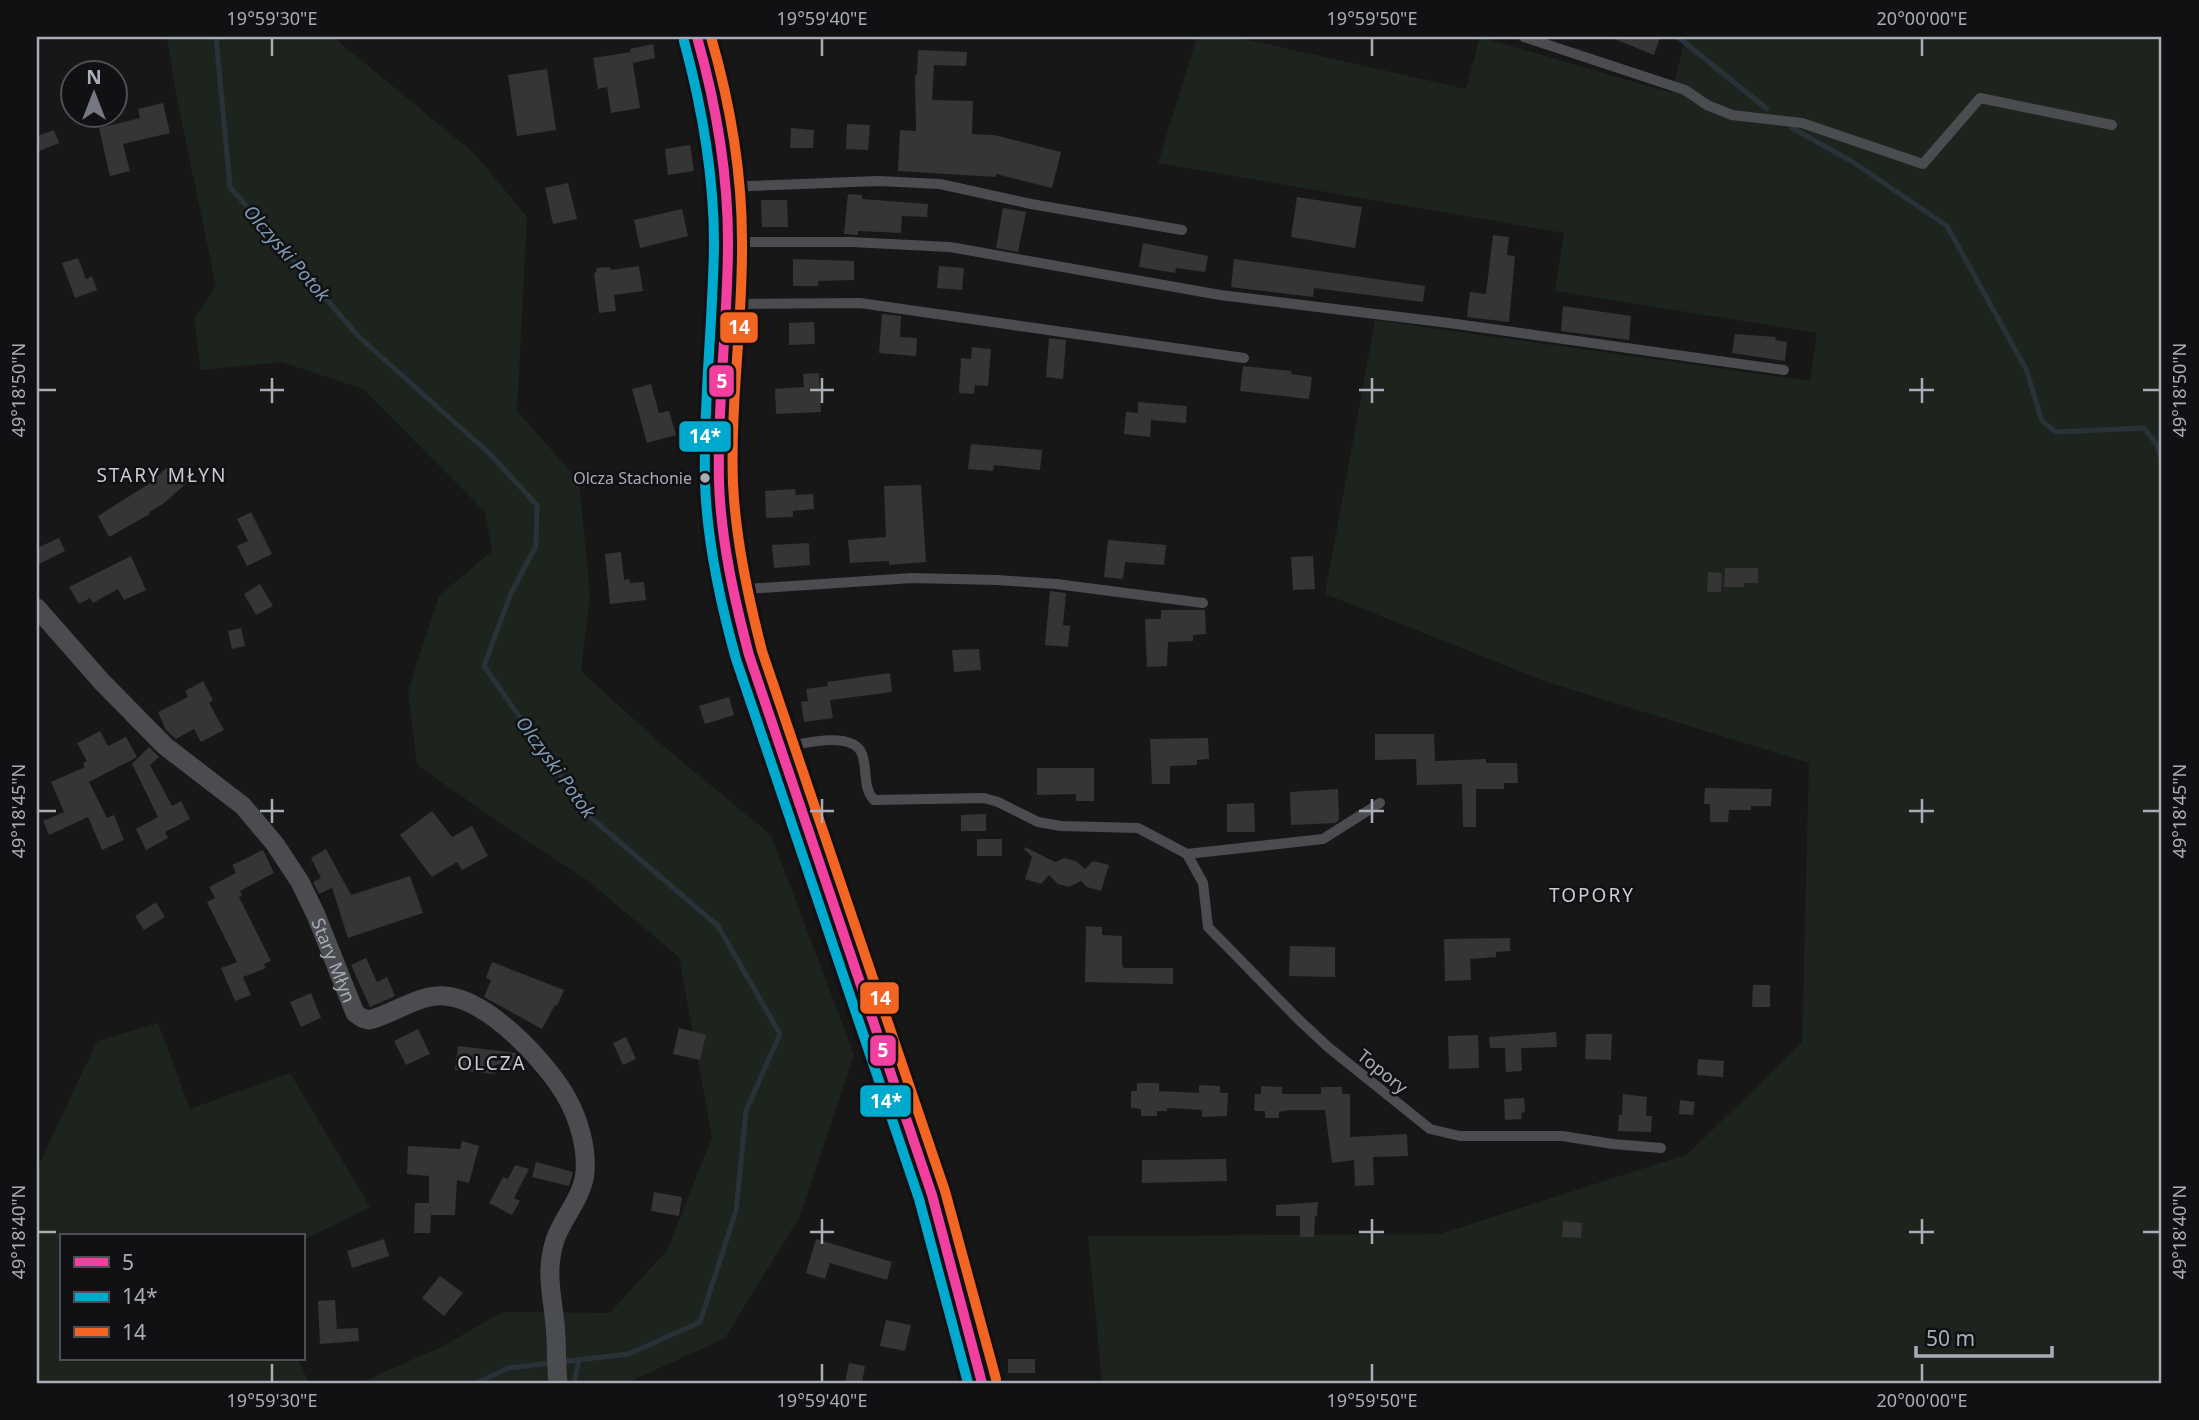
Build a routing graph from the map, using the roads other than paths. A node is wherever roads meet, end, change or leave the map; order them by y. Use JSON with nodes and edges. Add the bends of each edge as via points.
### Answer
{"nodes":[{"id":1,"x":697,"y":37,"type":"edge"},
{"id":2,"x":1524,"y":37,"type":"edge"},
{"id":3,"x":2112,"y":125,"type":"dead end"},
{"id":4,"x":726,"y":187,"type":"junction"},
{"id":5,"x":1182,"y":230,"type":"dead end"},
{"id":6,"x":728,"y":242,"type":"junction"},
{"id":7,"x":726,"y":304,"type":"junction"},
{"id":8,"x":1244,"y":358,"type":"dead end"},
{"id":9,"x":1784,"y":370,"type":"dead end"},
{"id":10,"x":733,"y":593,"type":"junction"},
{"id":11,"x":1203,"y":603,"type":"dead end"},
{"id":12,"x":37,"y":608,"type":"edge"},
{"id":13,"x":780,"y":750,"type":"junction"},
{"id":14,"x":1380,"y":803,"type":"dead end"},
{"id":15,"x":1187,"y":854,"type":"junction"},
{"id":16,"x":1661,"y":1148,"type":"dead end"},
{"id":17,"x":557,"y":1371,"type":"edge"},
{"id":18,"x":982,"y":1383,"type":"edge"}],
"edges":[{"from":1,"to":4,"type":"street","via":[[714,103]]},
{"from":2,"to":3,"type":"lane","via":[[1685,90],[1732,115],[1802,123],[1923,164],[1980,98]]},
{"from":4,"to":5,"type":"lane","via":[[878,181],[940,184]]},
{"from":4,"to":6,"type":"street"},
{"from":6,"to":7,"type":"street"},
{"from":6,"to":9,"type":"lane","via":[[950,247],[1220,295]]},
{"from":7,"to":8,"type":"lane","via":[[860,303]]},
{"from":7,"to":10,"type":"street","via":[[719,482]]},
{"from":10,"to":11,"type":"lane","via":[[924,578],[1056,584]]},
{"from":10,"to":13,"type":"street"},
{"from":12,"to":17,"type":"street","name":"Stary Młyn","via":[[156,737],[243,806],[275,844],[316,915],[355,1013],[369,1020],[442,995],[458,998],[503,1023],[568,1100],[585,1160],[582,1186],[555,1242],[548,1282]]},
{"from":13,"to":15,"type":"lane","via":[[825,741],[853,743],[862,754],[867,788],[874,800],[984,798],[1038,822],[1138,828]]},
{"from":13,"to":18,"type":"street","via":[[932,1195]]},
{"from":14,"to":15,"type":"lane","via":[[1323,838]]},
{"from":15,"to":16,"type":"lane","name":"Topory","via":[[1203,883],[1208,927],[1328,1047],[1430,1129],[1460,1136],[1562,1136]]}]}
